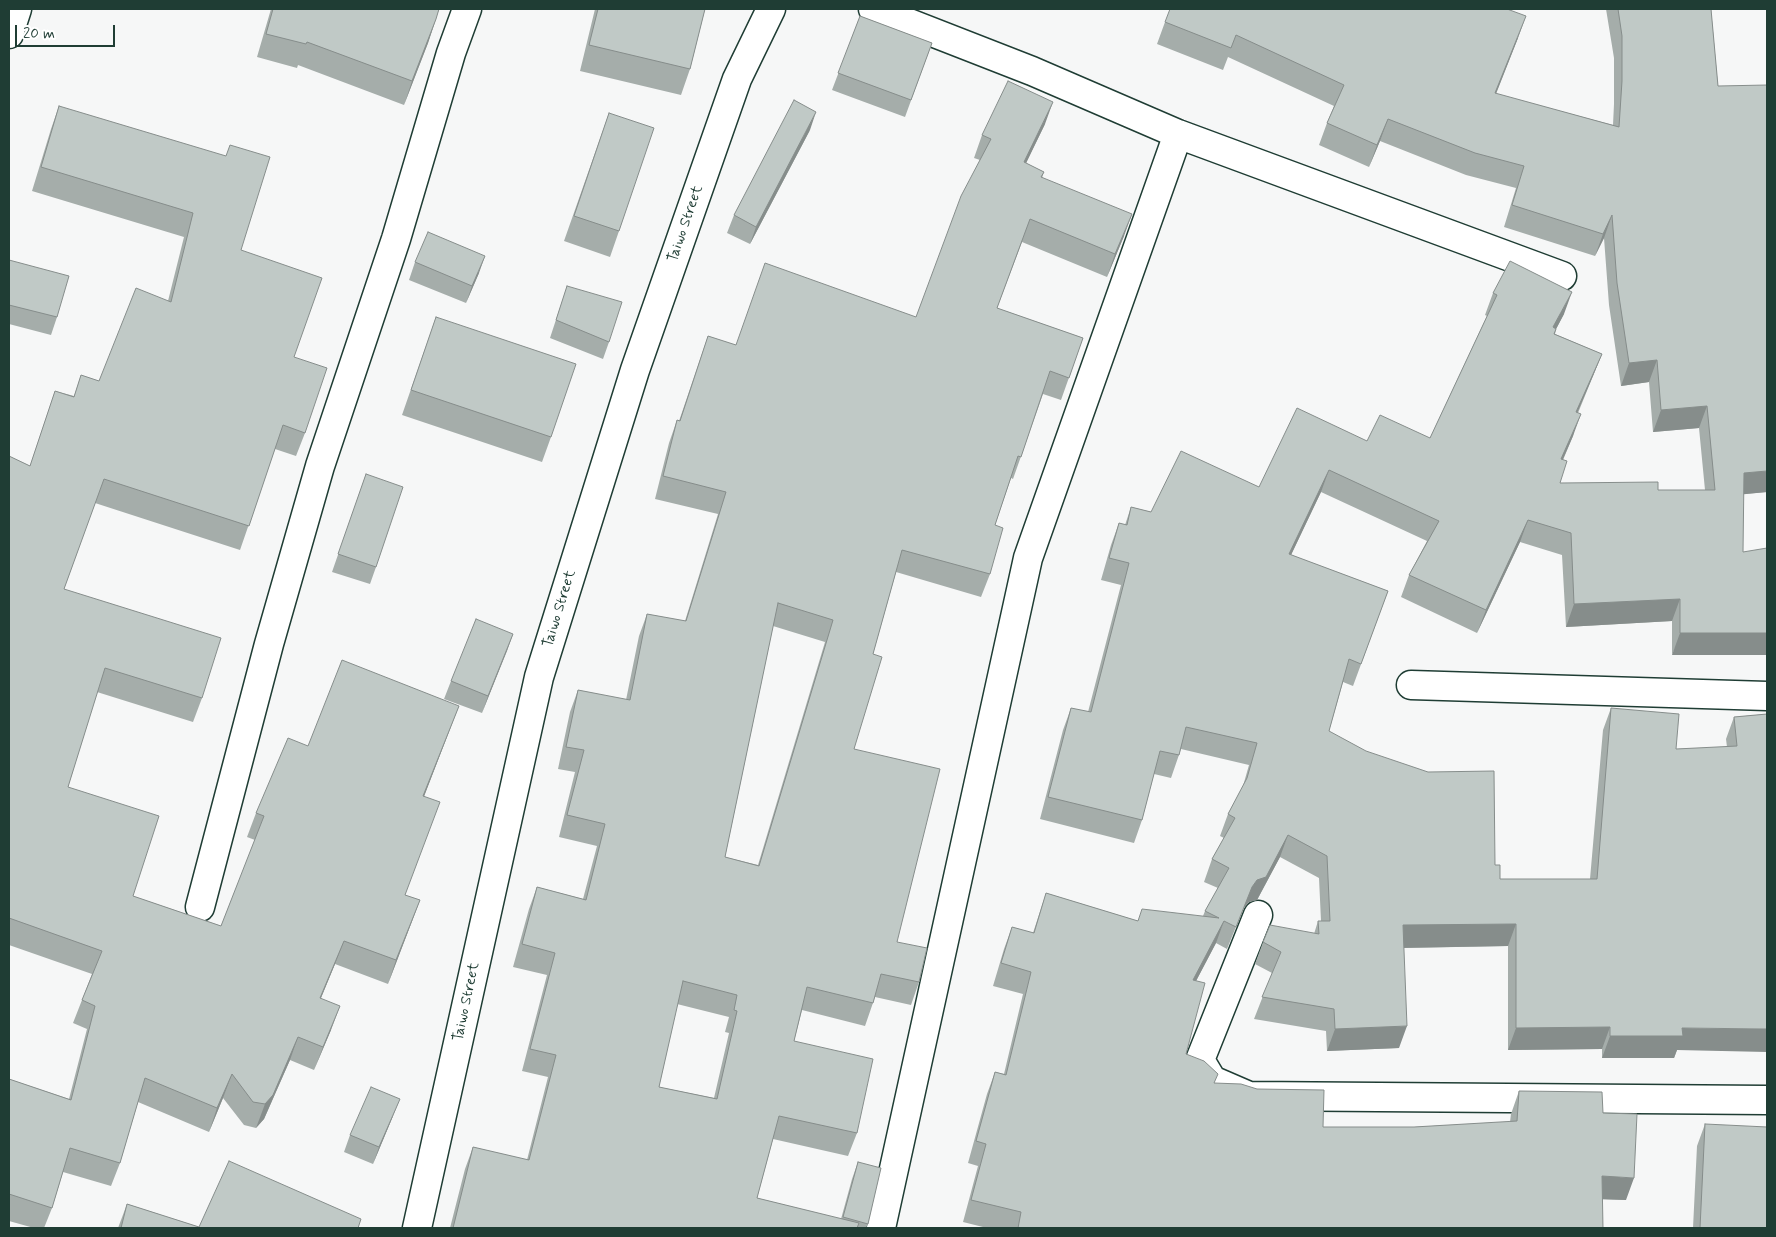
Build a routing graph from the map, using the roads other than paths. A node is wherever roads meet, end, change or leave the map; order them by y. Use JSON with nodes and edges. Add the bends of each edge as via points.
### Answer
{"nodes":[{"id":1,"x":16,"y":9,"type":"edge"},
{"id":2,"x":467,"y":9,"type":"edge"},
{"id":3,"x":874,"y":9,"type":"edge"},
{"id":4,"x":765,"y":10,"type":"edge"},
{"id":5,"x":9,"y":34,"type":"edge"},
{"id":6,"x":1178,"y":134,"type":"junction"},
{"id":7,"x":1562,"y":276,"type":"dead end"},
{"id":8,"x":1411,"y":684,"type":"dead end"},
{"id":9,"x":1767,"y":696,"type":"edge"},
{"id":10,"x":200,"y":907,"type":"dead end"},
{"id":11,"x":1258,"y":915,"type":"dead end"},
{"id":12,"x":1767,"y":1100,"type":"edge"},
{"id":13,"x":417,"y":1228,"type":"edge"},
{"id":14,"x":881,"y":1228,"type":"edge"}],
"edges":[{"from":1,"to":5,"type":"street"},
{"from":2,"to":10,"type":"street","via":[[396,239],[320,466],[268,644]]},
{"from":3,"to":6,"type":"street","via":[[1032,71]]},
{"from":4,"to":13,"type":"street","name":"Taiwo Street","via":[[737,79],[635,370],[539,677]]},
{"from":6,"to":7,"type":"street"},
{"from":6,"to":14,"type":"street","via":[[1028,558]]},
{"from":8,"to":9,"type":"street"},
{"from":11,"to":12,"type":"street","via":[[1200,1060],[1212,1080],[1249,1096]]}]}
